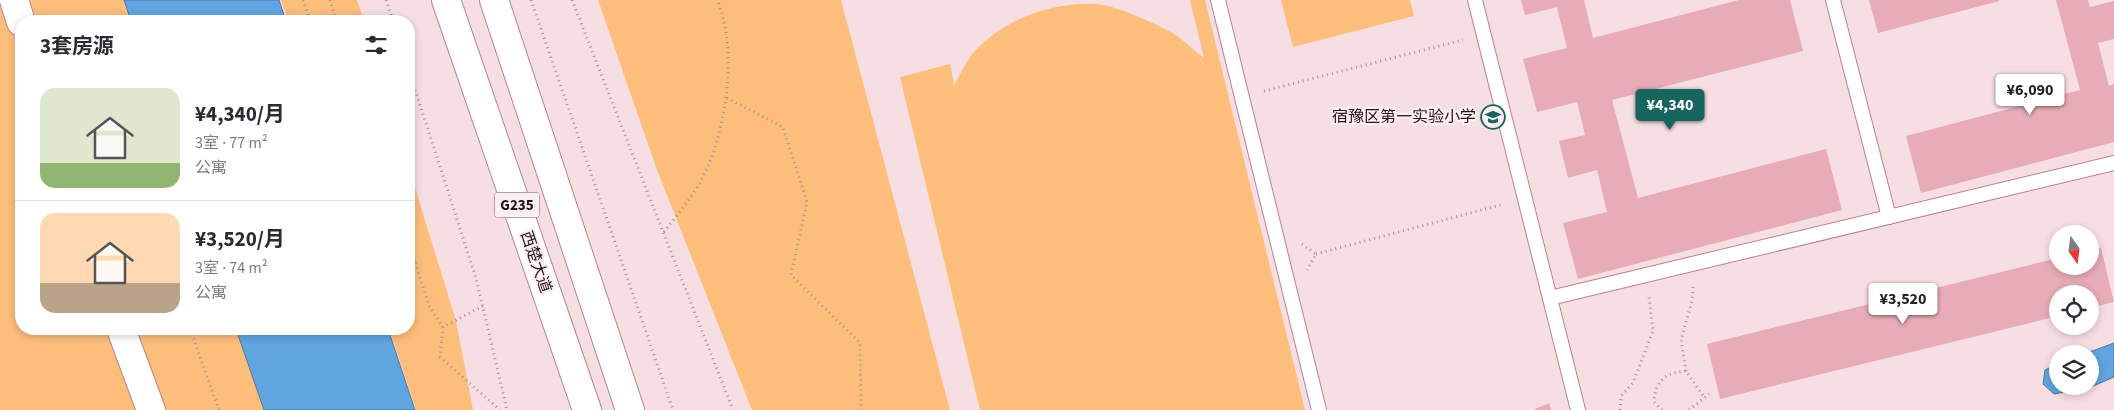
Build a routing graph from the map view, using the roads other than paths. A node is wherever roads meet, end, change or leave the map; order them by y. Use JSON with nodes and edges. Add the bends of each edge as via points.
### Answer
{"nodes":[{"id":1,"x":14,"y":0,"type":"edge"},
{"id":2,"x":446,"y":0,"type":"edge"},
{"id":3,"x":494,"y":0,"type":"edge"},
{"id":4,"x":1218,"y":0,"type":"edge"},
{"id":5,"x":1475,"y":0,"type":"edge"},
{"id":6,"x":1833,"y":0,"type":"edge"},
{"id":7,"x":19,"y":15,"type":"edge"},
{"id":8,"x":2114,"y":162,"type":"edge"},
{"id":9,"x":1889,"y":217,"type":"junction"},
{"id":10,"x":1550,"y":298,"type":"junction"},
{"id":11,"x":123,"y":335,"type":"edge"},
{"id":12,"x":151,"y":410,"type":"edge"},
{"id":13,"x":587,"y":410,"type":"edge"},
{"id":14,"x":630,"y":410,"type":"edge"},
{"id":15,"x":1319,"y":410,"type":"edge"},
{"id":16,"x":1578,"y":410,"type":"edge"}],
"edges":[{"from":1,"to":7,"type":"main road"},
{"from":2,"to":13,"type":"main road","name":"西楚大道","number":"G235"},
{"from":3,"to":14,"type":"main road","number":"G235"},
{"from":4,"to":15,"type":"lane"},
{"from":5,"to":10,"type":"lane"},
{"from":6,"to":9,"type":"lane"},
{"from":8,"to":9,"type":"lane"},
{"from":9,"to":10,"type":"lane"},
{"from":10,"to":16,"type":"lane"},
{"from":11,"to":12,"type":"main road"}]}
